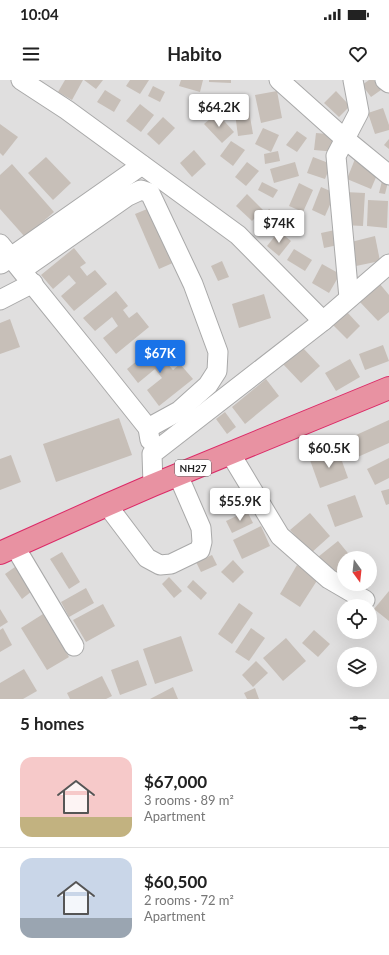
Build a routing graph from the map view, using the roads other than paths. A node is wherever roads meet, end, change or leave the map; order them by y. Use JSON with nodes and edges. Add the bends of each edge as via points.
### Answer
{"nodes":[{"id":1,"x":21,"y":80,"type":"edge"},
{"id":2,"x":279,"y":80,"type":"edge"},
{"id":3,"x":353,"y":80,"type":"edge"},
{"id":4,"x":385,"y":80,"type":"edge"},
{"id":5,"x":389,"y":83,"type":"edge"},
{"id":6,"x":345,"y":140,"type":"junction"},
{"id":7,"x":142,"y":165,"type":"junction"},
{"id":8,"x":389,"y":175,"type":"edge"},
{"id":9,"x":13,"y":264,"type":"edge"},
{"id":10,"x":389,"y":264,"type":"edge"},
{"id":11,"x":349,"y":298,"type":"junction"},
{"id":12,"x":0,"y":300,"type":"edge"},
{"id":13,"x":323,"y":321,"type":"junction"},
{"id":14,"x":389,"y":388,"type":"edge"},
{"id":15,"x":148,"y":428,"type":"junction"},
{"id":16,"x":230,"y":453,"type":"junction"},
{"id":17,"x":152,"y":454,"type":"junction"},
{"id":18,"x":178,"y":475,"type":"junction"},
{"id":19,"x":154,"y":485,"type":"junction"},
{"id":20,"x":107,"y":505,"type":"junction"},
{"id":21,"x":7,"y":550,"type":"edge"},
{"id":22,"x":363,"y":599,"type":"edge"},
{"id":23,"x":74,"y":646,"type":"dead end"}],
"edges":[{"from":1,"to":7,"type":"street"},
{"from":2,"to":6,"type":"street"},
{"from":3,"to":6,"type":"street","via":[[359,112]]},
{"from":4,"to":5,"type":"street"},
{"from":6,"to":8,"type":"street"},
{"from":6,"to":11,"type":"street","via":[[336,156]]},
{"from":7,"to":9,"type":"street"},
{"from":7,"to":13,"type":"street","via":[[238,235]]},
{"from":9,"to":12,"type":"street"},
{"from":9,"to":15,"type":"street"},
{"from":9,"to":15,"type":"street","via":[[128,196],[141,190],[150,193],[193,284],[218,352],[217,371],[208,385],[179,411]]},
{"from":10,"to":11,"type":"street"},
{"from":11,"to":13,"type":"street"},
{"from":13,"to":17,"type":"street"},
{"from":14,"to":16,"type":"highway","number":"NH27"},
{"from":15,"to":17,"type":"street"},
{"from":16,"to":18,"type":"highway","number":"NH27"},
{"from":16,"to":22,"type":"street","via":[[280,536],[330,579]]},
{"from":17,"to":19,"type":"street"},
{"from":18,"to":19,"type":"highway","number":"NH27"},
{"from":18,"to":20,"type":"street","via":[[201,528],[202,542],[200,550],[171,564],[160,565],[147,558]]},
{"from":19,"to":20,"type":"highway","number":"NH27"},
{"from":20,"to":21,"type":"highway","number":"NH27"},
{"from":21,"to":23,"type":"street"}]}
